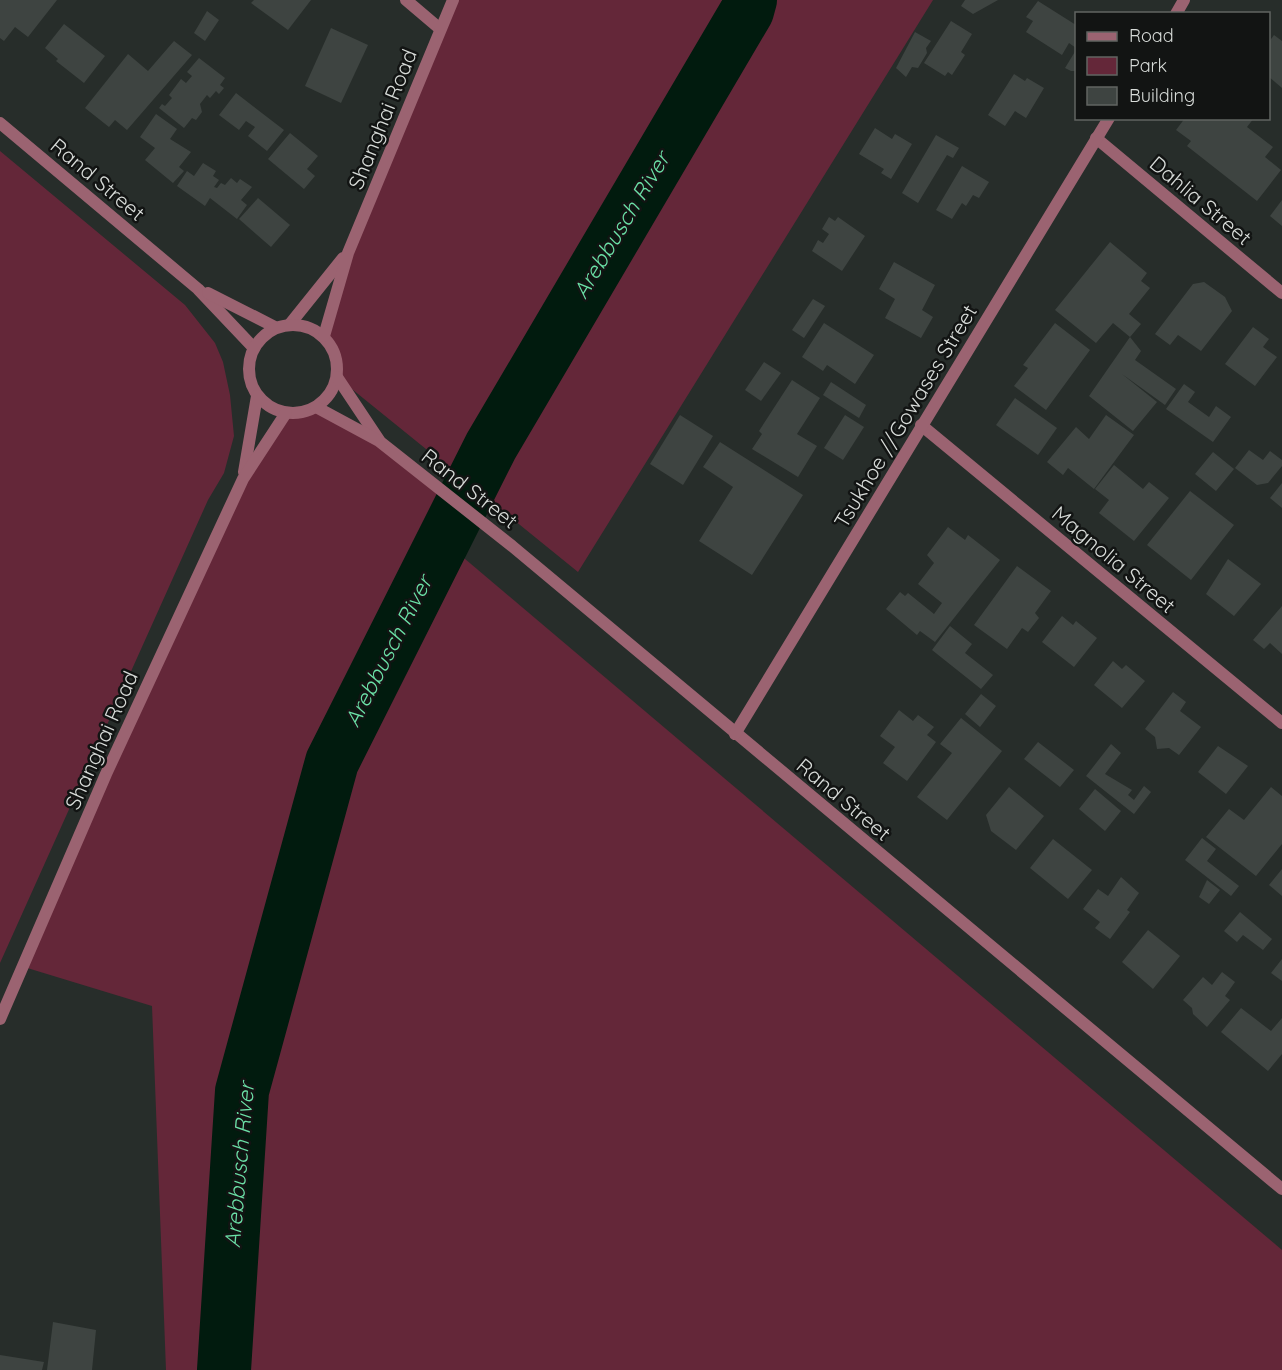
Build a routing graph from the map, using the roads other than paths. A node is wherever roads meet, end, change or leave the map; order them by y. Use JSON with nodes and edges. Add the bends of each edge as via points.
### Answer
{"nodes":[{"id":1,"x":406,"y":0,"type":"edge"},
{"id":2,"x":453,"y":0,"type":"edge"},
{"id":3,"x":440,"y":28,"type":"junction"},
{"id":4,"x":1107,"y":120,"type":"edge"},
{"id":5,"x":0,"y":123,"type":"edge"},
{"id":6,"x":1096,"y":138,"type":"junction"},
{"id":7,"x":348,"y":253,"type":"junction"},
{"id":8,"x":198,"y":289,"type":"junction"},
{"id":9,"x":1282,"y":292,"type":"edge"},
{"id":10,"x":290,"y":324,"type":"junction"},
{"id":11,"x":275,"y":327,"type":"junction"},
{"id":12,"x":324,"y":336,"type":"junction"},
{"id":13,"x":254,"y":347,"type":"junction"},
{"id":14,"x":337,"y":377,"type":"junction"},
{"id":15,"x":257,"y":396,"type":"junction"},
{"id":16,"x":316,"y":407,"type":"junction"},
{"id":17,"x":286,"y":413,"type":"junction"},
{"id":18,"x":921,"y":425,"type":"junction"},
{"id":19,"x":384,"y":445,"type":"junction"},
{"id":20,"x":243,"y":479,"type":"junction"},
{"id":21,"x":1282,"y":723,"type":"edge"},
{"id":22,"x":735,"y":734,"type":"junction"},
{"id":23,"x":0,"y":1018,"type":"edge"},
{"id":24,"x":1282,"y":1189,"type":"edge"}],
"edges":[{"from":1,"to":3,"type":"street"},
{"from":2,"to":3,"type":"street","name":"Shanghai Road"},
{"from":3,"to":7,"type":"street","name":"Shanghai Road"},
{"from":4,"to":6,"type":"street","name":"Tsukhoe //Gowases Street"},
{"from":5,"to":8,"type":"street","name":"Rand Street"},
{"from":6,"to":9,"type":"street","name":"Dahlia Street"},
{"from":6,"to":18,"type":"street","name":"Tsukhoe //Gowases Street"},
{"from":7,"to":10,"type":"street","name":"Shanghai Road"},
{"from":7,"to":12,"type":"street","name":"Shanghai Road"},
{"from":8,"to":11,"type":"street","name":"Rand Street"},
{"from":8,"to":13,"type":"street","name":"Rand Street"},
{"from":10,"to":11,"type":"street"},
{"from":10,"to":12,"type":"street","via":[[308,327]]},
{"from":11,"to":13,"type":"street"},
{"from":12,"to":14,"type":"street","via":[[336,356]]},
{"from":13,"to":15,"type":"street","via":[[249,363],[250,380]]},
{"from":14,"to":16,"type":"street","via":[[333,389]]},
{"from":14,"to":19,"type":"street","name":"Rand Street"},
{"from":15,"to":17,"type":"street"},
{"from":15,"to":20,"type":"street"},
{"from":16,"to":17,"type":"street"},
{"from":16,"to":19,"type":"street","name":"Rand Street"},
{"from":17,"to":20,"type":"street"},
{"from":18,"to":21,"type":"street","name":"Magnolia Street"},
{"from":18,"to":22,"type":"street","name":"Tsukhoe //Gowases Street"},
{"from":19,"to":22,"type":"street","name":"Rand Street","via":[[512,546]]},
{"from":20,"to":23,"type":"street","name":"Shanghai Road","via":[[106,774]]},
{"from":22,"to":24,"type":"street","name":"Rand Street"}]}
